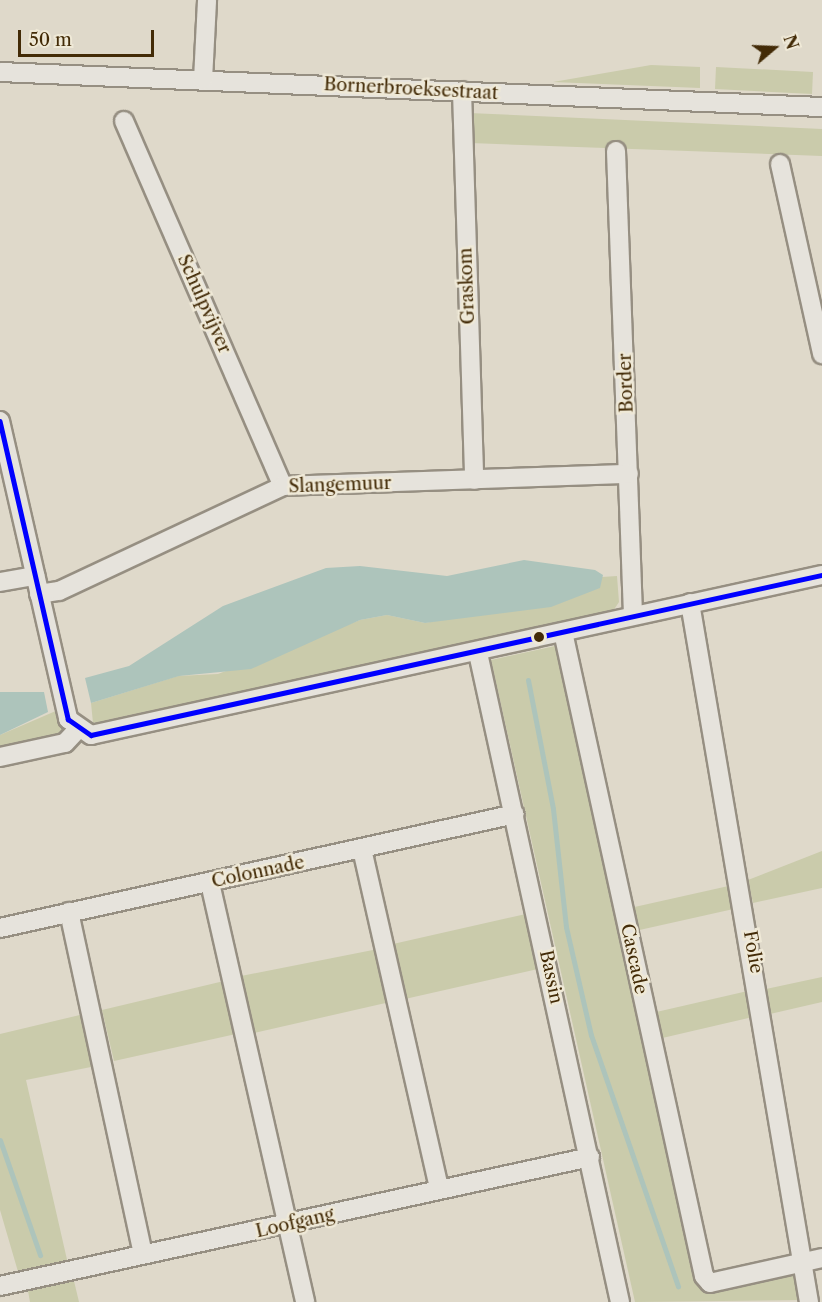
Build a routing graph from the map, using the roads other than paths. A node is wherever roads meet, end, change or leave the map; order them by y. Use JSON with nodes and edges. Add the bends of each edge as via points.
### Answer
{"nodes":[{"id":1,"x":207,"y":0,"type":"edge"},
{"id":2,"x":0,"y":72,"type":"edge"},
{"id":3,"x":203,"y":80,"type":"junction"},
{"id":4,"x":462,"y":91,"type":"junction"},
{"id":5,"x":822,"y":107,"type":"edge"},
{"id":6,"x":124,"y":121,"type":"dead end"},
{"id":7,"x":616,"y":151,"type":"dead end"},
{"id":8,"x":780,"y":164,"type":"dead end"},
{"id":9,"x":822,"y":354,"type":"edge"},
{"id":10,"x":1,"y":431,"type":"edge"},
{"id":11,"x":629,"y":474,"type":"junction"},
{"id":12,"x":474,"y":480,"type":"junction"},
{"id":13,"x":283,"y":486,"type":"junction"},
{"id":14,"x":822,"y":575,"type":"edge"},
{"id":15,"x":0,"y":582,"type":"edge"},
{"id":16,"x":37,"y":585,"type":"junction"},
{"id":17,"x":690,"y":603,"type":"junction"},
{"id":18,"x":633,"y":615,"type":"junction"},
{"id":19,"x":563,"y":632,"type":"junction"},
{"id":20,"x":478,"y":653,"type":"junction"},
{"id":21,"x":78,"y":729,"type":"junction"},
{"id":22,"x":0,"y":757,"type":"edge"},
{"id":23,"x":515,"y":814,"type":"junction"},
{"id":24,"x":362,"y":849,"type":"junction"},
{"id":25,"x":210,"y":883,"type":"junction"},
{"id":26,"x":69,"y":912,"type":"junction"},
{"id":27,"x":0,"y":927,"type":"edge"},
{"id":28,"x":590,"y":1157,"type":"junction"},
{"id":29,"x":439,"y":1190,"type":"junction"},
{"id":30,"x":288,"y":1226,"type":"junction"},
{"id":31,"x":143,"y":1254,"type":"junction"},
{"id":32,"x":813,"y":1260,"type":"edge"},
{"id":33,"x":0,"y":1286,"type":"edge"},
{"id":34,"x":305,"y":1302,"type":"edge"},
{"id":35,"x":620,"y":1302,"type":"edge"},
{"id":36,"x":810,"y":1302,"type":"edge"}],
"edges":[{"from":1,"to":3,"type":"street"},
{"from":2,"to":3,"type":"street","name":"Bornerbroeksestraat"},
{"from":3,"to":4,"type":"street","name":"Bornerbroeksestraat"},
{"from":4,"to":5,"type":"street","name":"Bornerbroeksestraat"},
{"from":4,"to":12,"type":"street","name":"Graskom"},
{"from":6,"to":13,"type":"street","name":"Schulpvijver"},
{"from":7,"to":11,"type":"street","name":"Border"},
{"from":8,"to":9,"type":"street"},
{"from":10,"to":16,"type":"street"},
{"from":11,"to":12,"type":"street","name":"Slangemuur"},
{"from":11,"to":18,"type":"street","name":"Border"},
{"from":12,"to":13,"type":"street","name":"Slangemuur"},
{"from":13,"to":16,"type":"street","name":"Slangemuur","via":[[59,591]]},
{"from":14,"to":17,"type":"street"},
{"from":15,"to":16,"type":"street","name":"Slangemuur"},
{"from":16,"to":21,"type":"street","via":[[68,719]]},
{"from":17,"to":18,"type":"street"},
{"from":17,"to":32,"type":"street","name":"Folie"},
{"from":18,"to":19,"type":"street"},
{"from":19,"to":20,"type":"street"},
{"from":19,"to":32,"type":"street","name":"Cascade","via":[[701,1265],[710,1283]]},
{"from":20,"to":21,"type":"street","via":[[109,734]]},
{"from":20,"to":23,"type":"street","name":"Bassin"},
{"from":21,"to":22,"type":"street","via":[[65,743]]},
{"from":23,"to":24,"type":"street","name":"Colonnade"},
{"from":23,"to":28,"type":"street","name":"Bassin"},
{"from":24,"to":25,"type":"street","name":"Colonnade"},
{"from":24,"to":29,"type":"street"},
{"from":25,"to":26,"type":"street","name":"Colonnade"},
{"from":25,"to":30,"type":"street"},
{"from":26,"to":27,"type":"street","name":"Colonnade"},
{"from":26,"to":31,"type":"street"},
{"from":28,"to":29,"type":"street","name":"Loofgang"},
{"from":28,"to":35,"type":"street","name":"Bassin"},
{"from":29,"to":30,"type":"street","name":"Loofgang"},
{"from":30,"to":31,"type":"street","name":"Loofgang"},
{"from":30,"to":34,"type":"street"},
{"from":31,"to":33,"type":"street","name":"Loofgang"},
{"from":32,"to":36,"type":"street","name":"Folie"}]}
